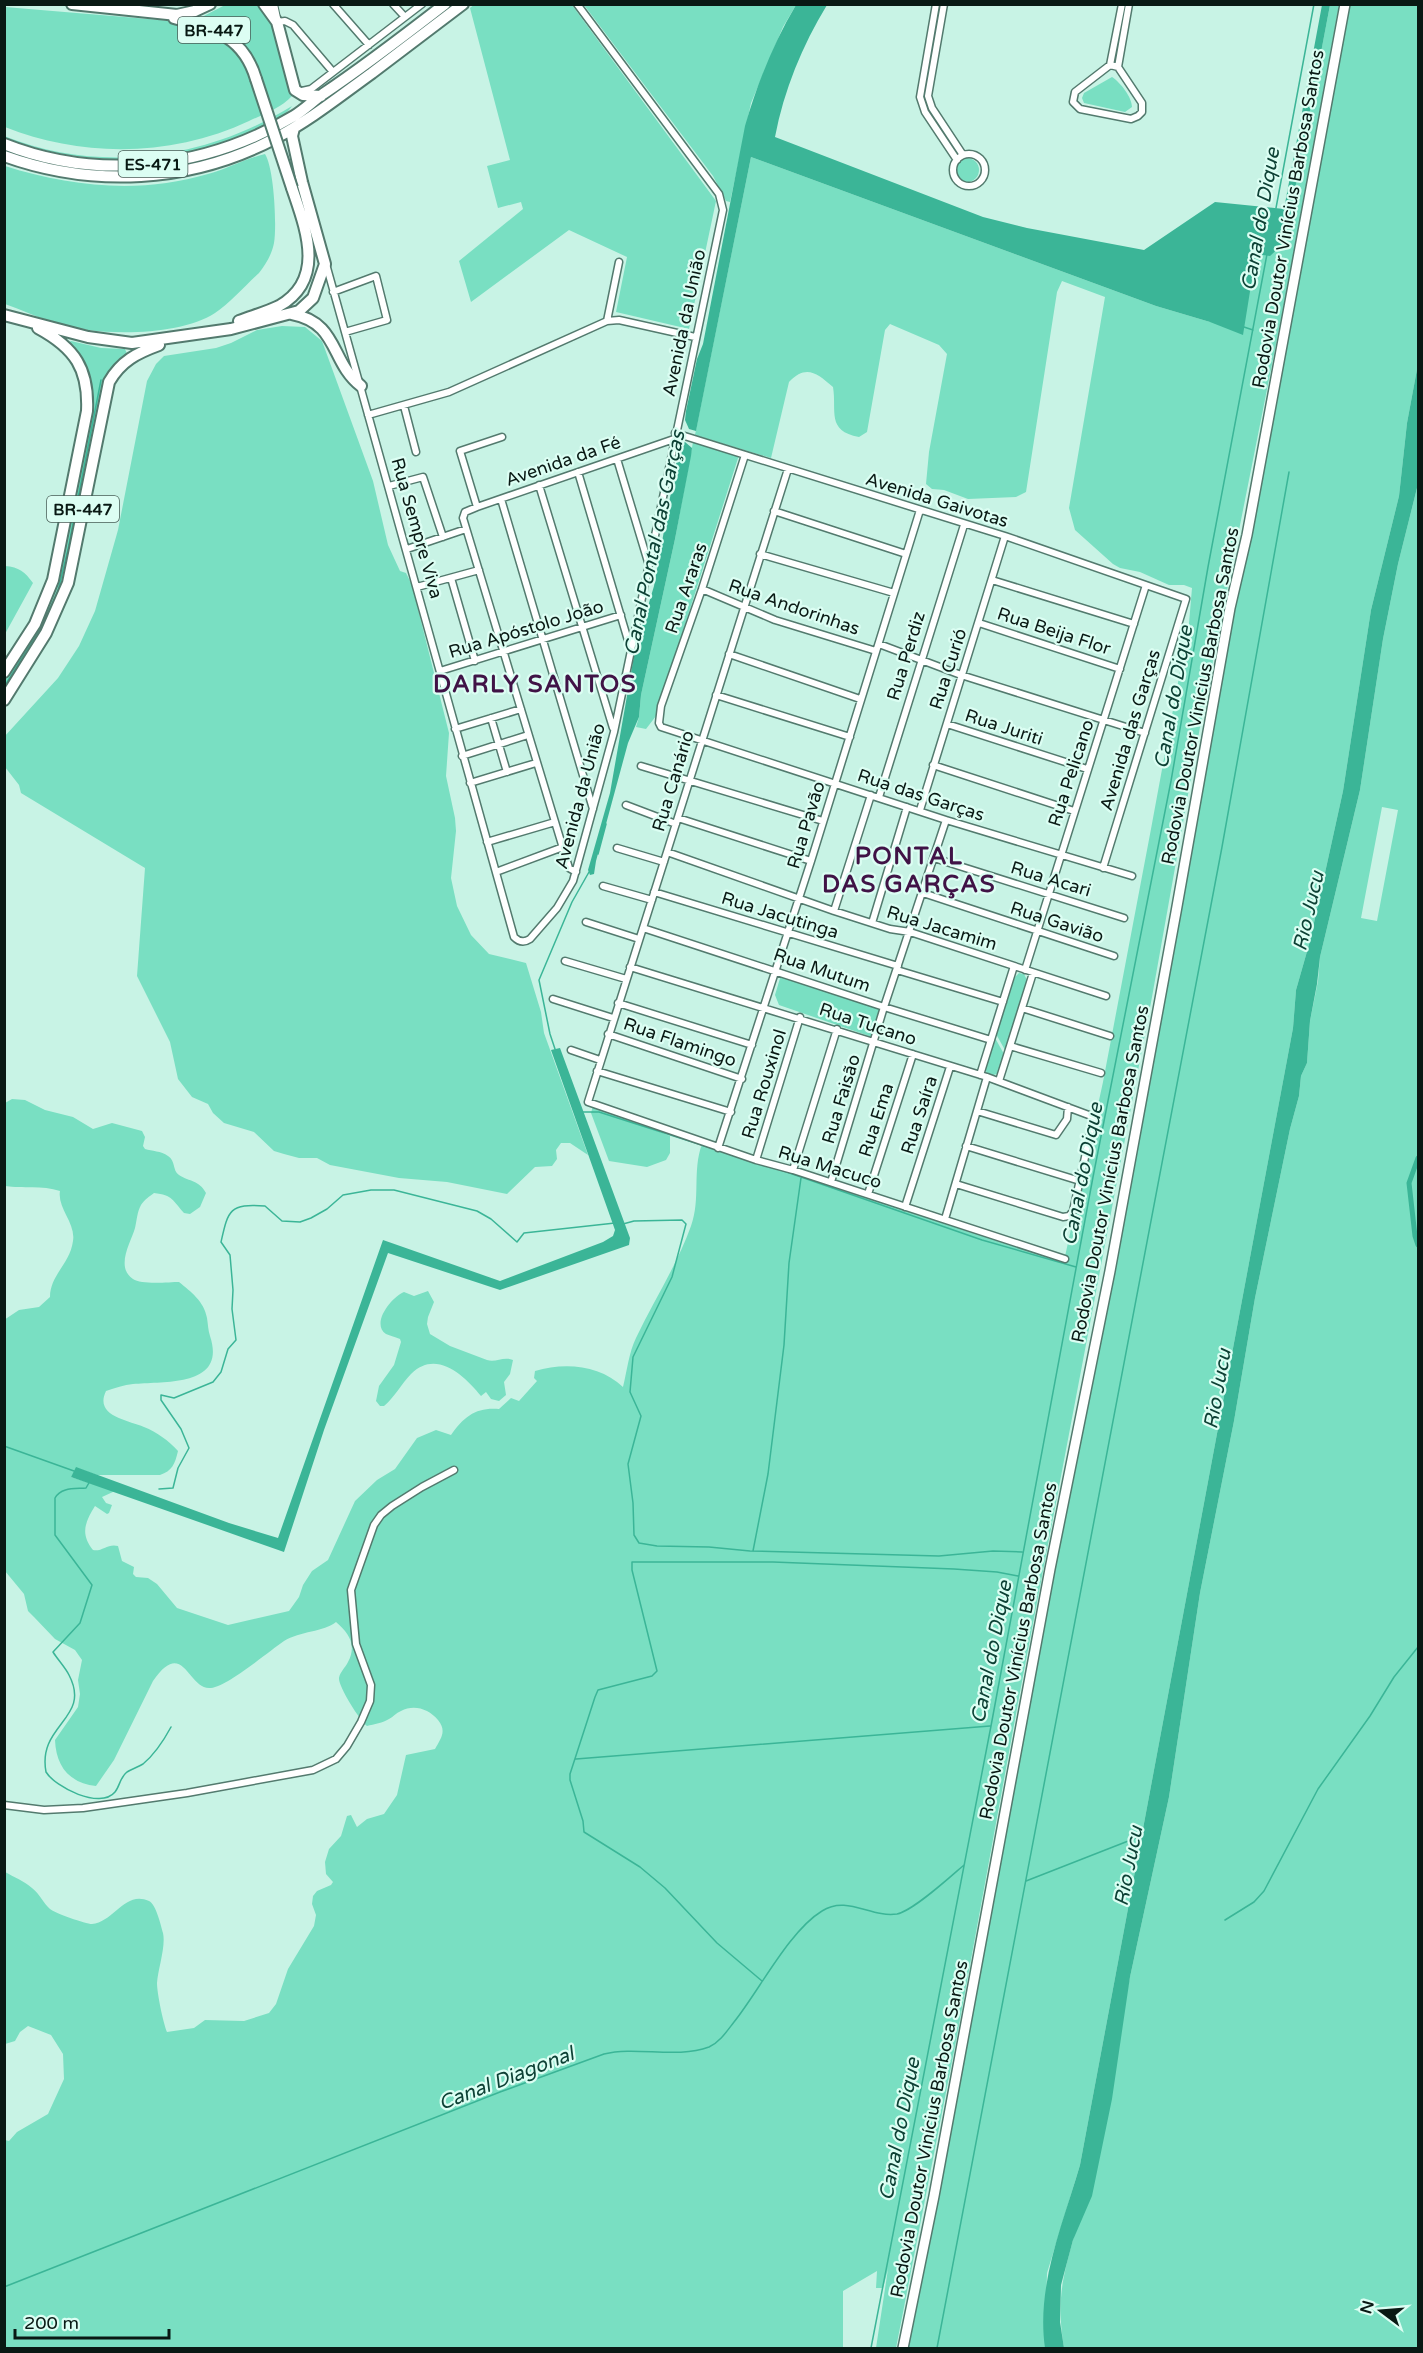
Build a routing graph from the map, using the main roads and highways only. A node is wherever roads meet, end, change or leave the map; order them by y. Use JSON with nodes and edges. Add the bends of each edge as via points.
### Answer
{"nodes":[{"id":1,"x":72,"y":4,"type":"edge"},
{"id":2,"x":210,"y":4,"type":"edge"},
{"id":3,"x":264,"y":4,"type":"edge"},
{"id":4,"x":445,"y":4,"type":"edge"},
{"id":5,"x":463,"y":4,"type":"edge"},
{"id":6,"x":1345,"y":4,"type":"edge"},
{"id":7,"x":119,"y":7,"type":"edge"},
{"id":8,"x":148,"y":8,"type":"edge"},
{"id":9,"x":294,"y":88,"type":"junction"},
{"id":10,"x":321,"y":96,"type":"junction"},
{"id":11,"x":295,"y":115,"type":"junction"},
{"id":12,"x":294,"y":128,"type":"junction"},
{"id":13,"x":4,"y":144,"type":"edge"},
{"id":14,"x":4,"y":156,"type":"edge"},
{"id":15,"x":292,"y":314,"type":"junction"},
{"id":16,"x":4,"y":315,"type":"edge"},
{"id":17,"x":25,"y":321,"type":"junction"},
{"id":18,"x":208,"y":333,"type":"junction"},
{"id":19,"x":173,"y":339,"type":"junction"},
{"id":20,"x":361,"y":386,"type":"road end"},
{"id":21,"x":4,"y":672,"type":"edge"},
{"id":22,"x":4,"y":700,"type":"edge"},
{"id":23,"x":903,"y":2349,"type":"edge"}],
"edges":[{"from":1,"to":7,"type":"main road","number":"BR-447"},
{"from":2,"to":8,"type":"main road","via":[[182,14]]},
{"from":3,"to":9,"type":"main road","via":[[277,22]]},
{"from":4,"to":10,"type":"main road","number":"ES-471"},
{"from":5,"to":12,"type":"main road","number":"ES-471"},
{"from":6,"to":23,"type":"main road","name":"Rodovia Doutor Vinícius Barbosa Santos","via":[[1110,1270]]},
{"from":7,"to":8,"type":"main road","number":"BR-447"},
{"from":8,"to":18,"type":"main road","number":"BR-447","bridge":true,"via":[[223,34],[244,52],[308,240],[308,261],[302,281],[289,298]]},
{"from":9,"to":10,"type":"main road","via":[[303,96]]},
{"from":9,"to":11,"type":"main road"},
{"from":10,"to":11,"type":"main road","number":"ES-471"},
{"from":11,"to":13,"type":"main road","number":"ES-471","via":[[222,150],[154,164],[84,164]]},
{"from":12,"to":14,"type":"main road","number":"ES-471","via":[[225,160],[148,176],[69,173]]},
{"from":12,"to":15,"type":"main road","name":"Rua Sempre Viva","number":"BR-447","via":[[292,136],[302,182],[326,264],[313,298]]},
{"from":15,"to":18,"type":"main road","number":"BR-447"},
{"from":15,"to":20,"type":"main road","via":[[318,324],[332,340],[348,375]]},
{"from":16,"to":17,"type":"main road","number":"BR-447"},
{"from":17,"to":19,"type":"main road","number":"BR-447","via":[[120,342]]},
{"from":17,"to":21,"type":"main road","number":"BR-447","via":[[59,341],[73,356],[86,387],[87,411],[53,580],[34,624]]},
{"from":18,"to":19,"type":"main road","number":"BR-447"},
{"from":19,"to":22,"type":"main road","number":"BR-447","via":[[131,357],[109,382],[68,583],[46,633]]}]}
